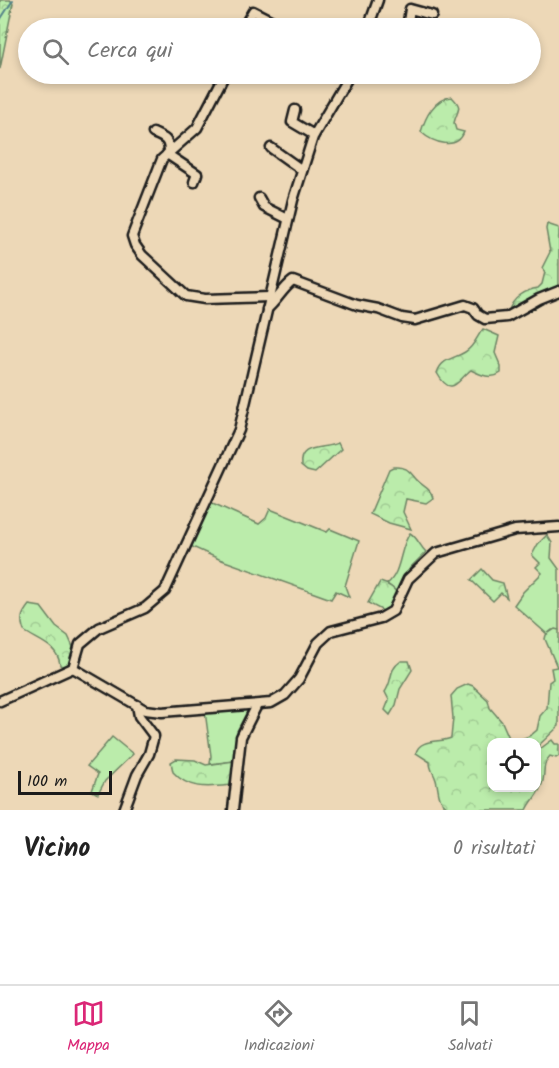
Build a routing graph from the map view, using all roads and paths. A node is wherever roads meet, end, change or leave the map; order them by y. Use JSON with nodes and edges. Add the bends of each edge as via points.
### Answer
{"nodes":[{"id":1,"x":378,"y":0,"type":"edge"},
{"id":2,"x":432,"y":15,"type":"dead end"},
{"id":3,"x":249,"y":18,"type":"edge"},
{"id":4,"x":267,"y":18,"type":"edge"},
{"id":5,"x":372,"y":18,"type":"edge"},
{"id":6,"x":408,"y":18,"type":"edge"},
{"id":7,"x":220,"y":84,"type":"edge"},
{"id":8,"x":344,"y":84,"type":"edge"},
{"id":9,"x":295,"y":110,"type":"dead end"},
{"id":10,"x":153,"y":133,"type":"dead end"},
{"id":11,"x":314,"y":135,"type":"junction"},
{"id":12,"x":271,"y":148,"type":"dead end"},
{"id":13,"x":168,"y":153,"type":"junction"},
{"id":14,"x":302,"y":171,"type":"junction"},
{"id":15,"x":194,"y":182,"type":"dead end"},
{"id":16,"x":259,"y":198,"type":"dead end"},
{"id":17,"x":288,"y":219,"type":"junction"},
{"id":18,"x":559,"y":291,"type":"edge"},
{"id":19,"x":269,"y":297,"type":"junction"},
{"id":20,"x":267,"y":309,"type":"junction"},
{"id":21,"x":559,"y":527,"type":"edge"},
{"id":22,"x":73,"y":668,"type":"junction"},
{"id":23,"x":0,"y":701,"type":"edge"},
{"id":24,"x":137,"y":705,"type":"junction"},
{"id":25,"x":257,"y":705,"type":"junction"},
{"id":26,"x":124,"y":810,"type":"edge"},
{"id":27,"x":232,"y":810,"type":"edge"}],
"edges":[{"from":1,"to":5,"type":"street"},
{"from":2,"to":6,"type":"street","via":[[410,9]]},
{"from":3,"to":4,"type":"street","via":[[253,11]]},
{"from":7,"to":13,"type":"street","via":[[197,128]]},
{"from":8,"to":11,"type":"street"},
{"from":9,"to":11,"type":"street","via":[[292,122]]},
{"from":10,"to":13,"type":"street","via":[[167,139]]},
{"from":11,"to":14,"type":"street"},
{"from":12,"to":14,"type":"street"},
{"from":13,"to":15,"type":"street","via":[[197,174]]},
{"from":13,"to":19,"type":"street","via":[[158,167],[132,236],[142,255],[186,296]]},
{"from":14,"to":17,"type":"street"},
{"from":16,"to":17,"type":"street","via":[[264,207]]},
{"from":17,"to":19,"type":"street"},
{"from":18,"to":20,"type":"street","via":[[507,317],[485,319],[465,305],[415,320],[357,305],[293,281]]},
{"from":19,"to":20,"type":"street"},
{"from":20,"to":22,"type":"street","via":[[239,430],[165,591],[145,608],[99,628],[80,644]]},
{"from":21,"to":25,"type":"street","via":[[514,530],[436,553],[408,579],[393,611],[331,631],[318,643],[299,679],[285,695]]},
{"from":22,"to":23,"type":"street"},
{"from":22,"to":24,"type":"street"},
{"from":24,"to":25,"type":"street","via":[[162,712]]},
{"from":24,"to":26,"type":"street","via":[[139,716],[154,736]]},
{"from":25,"to":27,"type":"street","via":[[241,737]]}]}
